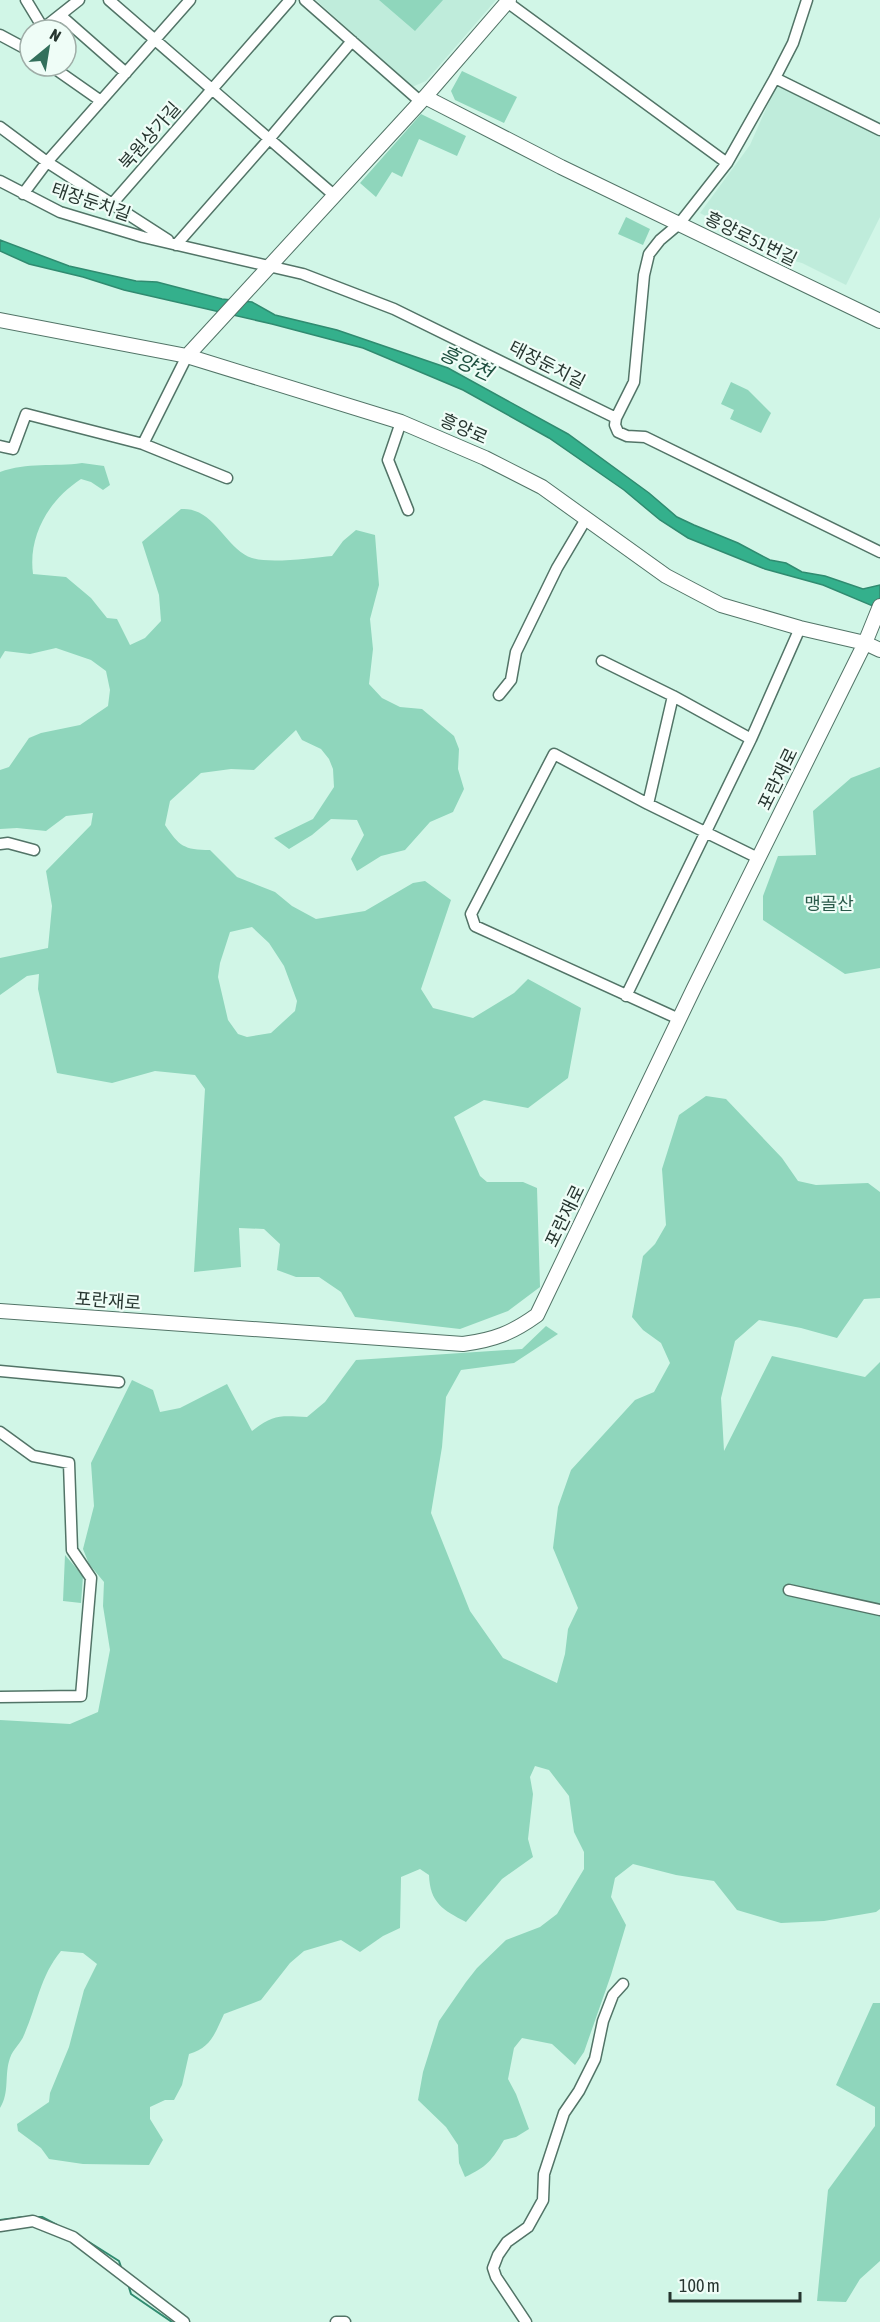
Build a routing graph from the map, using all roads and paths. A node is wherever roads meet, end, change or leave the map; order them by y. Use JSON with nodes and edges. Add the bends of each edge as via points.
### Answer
{"nodes":[{"id":1,"x":26,"y":0,"type":"edge"},
{"id":2,"x":79,"y":0,"type":"edge"},
{"id":3,"x":110,"y":0,"type":"edge"},
{"id":4,"x":190,"y":0,"type":"edge"},
{"id":5,"x":290,"y":0,"type":"edge"},
{"id":6,"x":305,"y":0,"type":"edge"},
{"id":7,"x":508,"y":1,"type":"edge"},
{"id":8,"x":803,"y":1,"type":"edge"},
{"id":9,"x":60,"y":15,"type":"junction"},
{"id":10,"x":36,"y":18,"type":"edge"},
{"id":11,"x":56,"y":18,"type":"edge"},
{"id":12,"x":0,"y":35,"type":"edge"},
{"id":13,"x":156,"y":41,"type":"junction"},
{"id":14,"x":352,"y":41,"type":"junction"},
{"id":15,"x":18,"y":42,"type":"edge"},
{"id":16,"x":126,"y":73,"type":"junction"},
{"id":17,"x":68,"y":78,"type":"edge"},
{"id":18,"x":776,"y":78,"type":"junction"},
{"id":19,"x":212,"y":89,"type":"junction"},
{"id":20,"x":423,"y":100,"type":"junction"},
{"id":21,"x":101,"y":101,"type":"junction"},
{"id":22,"x":0,"y":127,"type":"edge"},
{"id":23,"x":880,"y":130,"type":"edge"},
{"id":24,"x":270,"y":138,"type":"junction"},
{"id":25,"x":47,"y":162,"type":"junction"},
{"id":26,"x":727,"y":163,"type":"junction"},
{"id":27,"x":0,"y":181,"type":"edge"},
{"id":28,"x":23,"y":194,"type":"junction"},
{"id":29,"x":335,"y":196,"type":"junction"},
{"id":30,"x":112,"y":204,"type":"junction"},
{"id":31,"x":679,"y":224,"type":"junction"},
{"id":32,"x":176,"y":245,"type":"junction"},
{"id":33,"x":266,"y":271,"type":"junction"},
{"id":34,"x":0,"y":320,"type":"edge"},
{"id":35,"x":880,"y":321,"type":"edge"},
{"id":36,"x":192,"y":351,"type":"junction"},
{"id":37,"x":616,"y":418,"type":"junction"},
{"id":38,"x":401,"y":422,"type":"junction"},
{"id":39,"x":143,"y":444,"type":"junction"},
{"id":40,"x":0,"y":446,"type":"edge"},
{"id":41,"x":227,"y":478,"type":"dead end"},
{"id":42,"x":408,"y":510,"type":"dead end"},
{"id":43,"x":586,"y":519,"type":"junction"},
{"id":44,"x":880,"y":552,"type":"edge"},
{"id":45,"x":880,"y":606,"type":"edge"},
{"id":46,"x":800,"y":628,"type":"junction"},
{"id":47,"x":865,"y":643,"type":"junction"},
{"id":48,"x":880,"y":650,"type":"edge"},
{"id":49,"x":602,"y":661,"type":"dead end"},
{"id":50,"x":499,"y":695,"type":"dead end"},
{"id":51,"x":673,"y":696,"type":"junction"},
{"id":52,"x":751,"y":739,"type":"junction"},
{"id":53,"x":648,"y":804,"type":"junction"},
{"id":54,"x":706,"y":832,"type":"junction"},
{"id":55,"x":0,"y":844,"type":"edge"},
{"id":56,"x":34,"y":850,"type":"dead end"},
{"id":57,"x":758,"y":858,"type":"junction"},
{"id":58,"x":626,"y":996,"type":"junction"},
{"id":59,"x":679,"y":1019,"type":"junction"},
{"id":60,"x":0,"y":1311,"type":"edge"},
{"id":61,"x":0,"y":1371,"type":"edge"},
{"id":62,"x":119,"y":1382,"type":"dead end"},
{"id":63,"x":0,"y":1432,"type":"edge"},
{"id":64,"x":789,"y":1590,"type":"dead end"},
{"id":65,"x":880,"y":1610,"type":"edge"},
{"id":66,"x":0,"y":1697,"type":"edge"},
{"id":67,"x":623,"y":1984,"type":"dead end"},
{"id":68,"x":0,"y":2226,"type":"edge"},
{"id":69,"x":184,"y":2322,"type":"edge"},
{"id":70,"x":336,"y":2322,"type":"edge"},
{"id":71,"x":345,"y":2322,"type":"edge"},
{"id":72,"x":526,"y":2322,"type":"edge"}],
"edges":[{"from":1,"to":10,"type":"street"},
{"from":2,"to":9,"type":"street"},
{"from":3,"to":13,"type":"street"},
{"from":4,"to":13,"type":"street"},
{"from":5,"to":19,"type":"street","name":"북원상가길"},
{"from":6,"to":14,"type":"street"},
{"from":7,"to":20,"type":"street"},
{"from":7,"to":26,"type":"street"},
{"from":8,"to":18,"type":"street","name":"흥양로51번길","via":[[793,43]]},
{"from":9,"to":11,"type":"street"},
{"from":9,"to":16,"type":"street"},
{"from":12,"to":15,"type":"street"},
{"from":13,"to":16,"type":"street"},
{"from":13,"to":19,"type":"street"},
{"from":14,"to":20,"type":"street"},
{"from":14,"to":24,"type":"street"},
{"from":16,"to":21,"type":"street"},
{"from":17,"to":21,"type":"street"},
{"from":18,"to":23,"type":"street"},
{"from":18,"to":26,"type":"street","name":"흥양로51번길"},
{"from":19,"to":24,"type":"street"},
{"from":19,"to":30,"type":"street","name":"북원상가길"},
{"from":20,"to":29,"type":"street"},
{"from":20,"to":31,"type":"street"},
{"from":21,"to":25,"type":"street"},
{"from":22,"to":25,"type":"street"},
{"from":24,"to":29,"type":"street"},
{"from":24,"to":32,"type":"street"},
{"from":25,"to":28,"type":"street"},
{"from":25,"to":30,"type":"street"},
{"from":26,"to":31,"type":"street","name":"흥양로51번길"},
{"from":27,"to":28,"type":"street","name":"태장둔치길"},
{"from":28,"to":32,"type":"street","name":"태장둔치길","via":[[60,212]]},
{"from":29,"to":33,"type":"street"},
{"from":30,"to":32,"type":"street"},
{"from":31,"to":35,"type":"street","name":"흥양로51번길"},
{"from":31,"to":37,"type":"street","via":[[649,254],[634,382]]},
{"from":32,"to":33,"type":"street","name":"태장둔치길"},
{"from":33,"to":36,"type":"street"},
{"from":33,"to":37,"type":"street","name":"태장둔치길","via":[[303,274],[394,309]]},
{"from":34,"to":36,"type":"street","name":"흥양로"},
{"from":36,"to":38,"type":"street","name":"흥양로"},
{"from":36,"to":39,"type":"street"},
{"from":37,"to":44,"type":"street","name":"태장둔치길","via":[[618,432],[645,437]]},
{"from":38,"to":42,"type":"street","via":[[387,460]]},
{"from":38,"to":43,"type":"street","name":"흥양로","via":[[542,487]]},
{"from":39,"to":40,"type":"street","via":[[26,414],[13,449]]},
{"from":39,"to":41,"type":"street"},
{"from":43,"to":46,"type":"street","name":"흥양로","via":[[666,576],[721,605]]},
{"from":43,"to":50,"type":"street","via":[[557,568],[516,652],[511,680]]},
{"from":45,"to":47,"type":"street"},
{"from":46,"to":47,"type":"street","name":"흥양로"},
{"from":46,"to":52,"type":"street"},
{"from":47,"to":48,"type":"street","name":"흥양로"},
{"from":47,"to":57,"type":"street","name":"포란재로"},
{"from":49,"to":51,"type":"street"},
{"from":51,"to":52,"type":"street"},
{"from":51,"to":53,"type":"street"},
{"from":52,"to":54,"type":"street"},
{"from":53,"to":54,"type":"street"},
{"from":53,"to":58,"type":"street","via":[[554,754],[471,914],[475,926]]},
{"from":54,"to":57,"type":"street"},
{"from":54,"to":58,"type":"street"},
{"from":55,"to":56,"type":"street"},
{"from":57,"to":59,"type":"street","name":"포란재로"},
{"from":58,"to":59,"type":"street"},
{"from":59,"to":60,"type":"street","name":"포란재로","via":[[537,1315],[519,1329],[489,1341],[463,1344]]},
{"from":61,"to":62,"type":"street"},
{"from":63,"to":66,"type":"street","via":[[33,1456],[69,1463],[72,1550],[91,1578],[81,1696]]},
{"from":64,"to":65,"type":"street"},
{"from":67,"to":72,"type":"street","via":[[613,1995],[603,2021],[595,2060],[564,2113],[544,2174],[543,2200],[528,2227],[498,2254],[493,2268]]},
{"from":68,"to":69,"type":"street","via":[[33,2221],[73,2237]]},
{"from":70,"to":71,"type":"street"}]}
